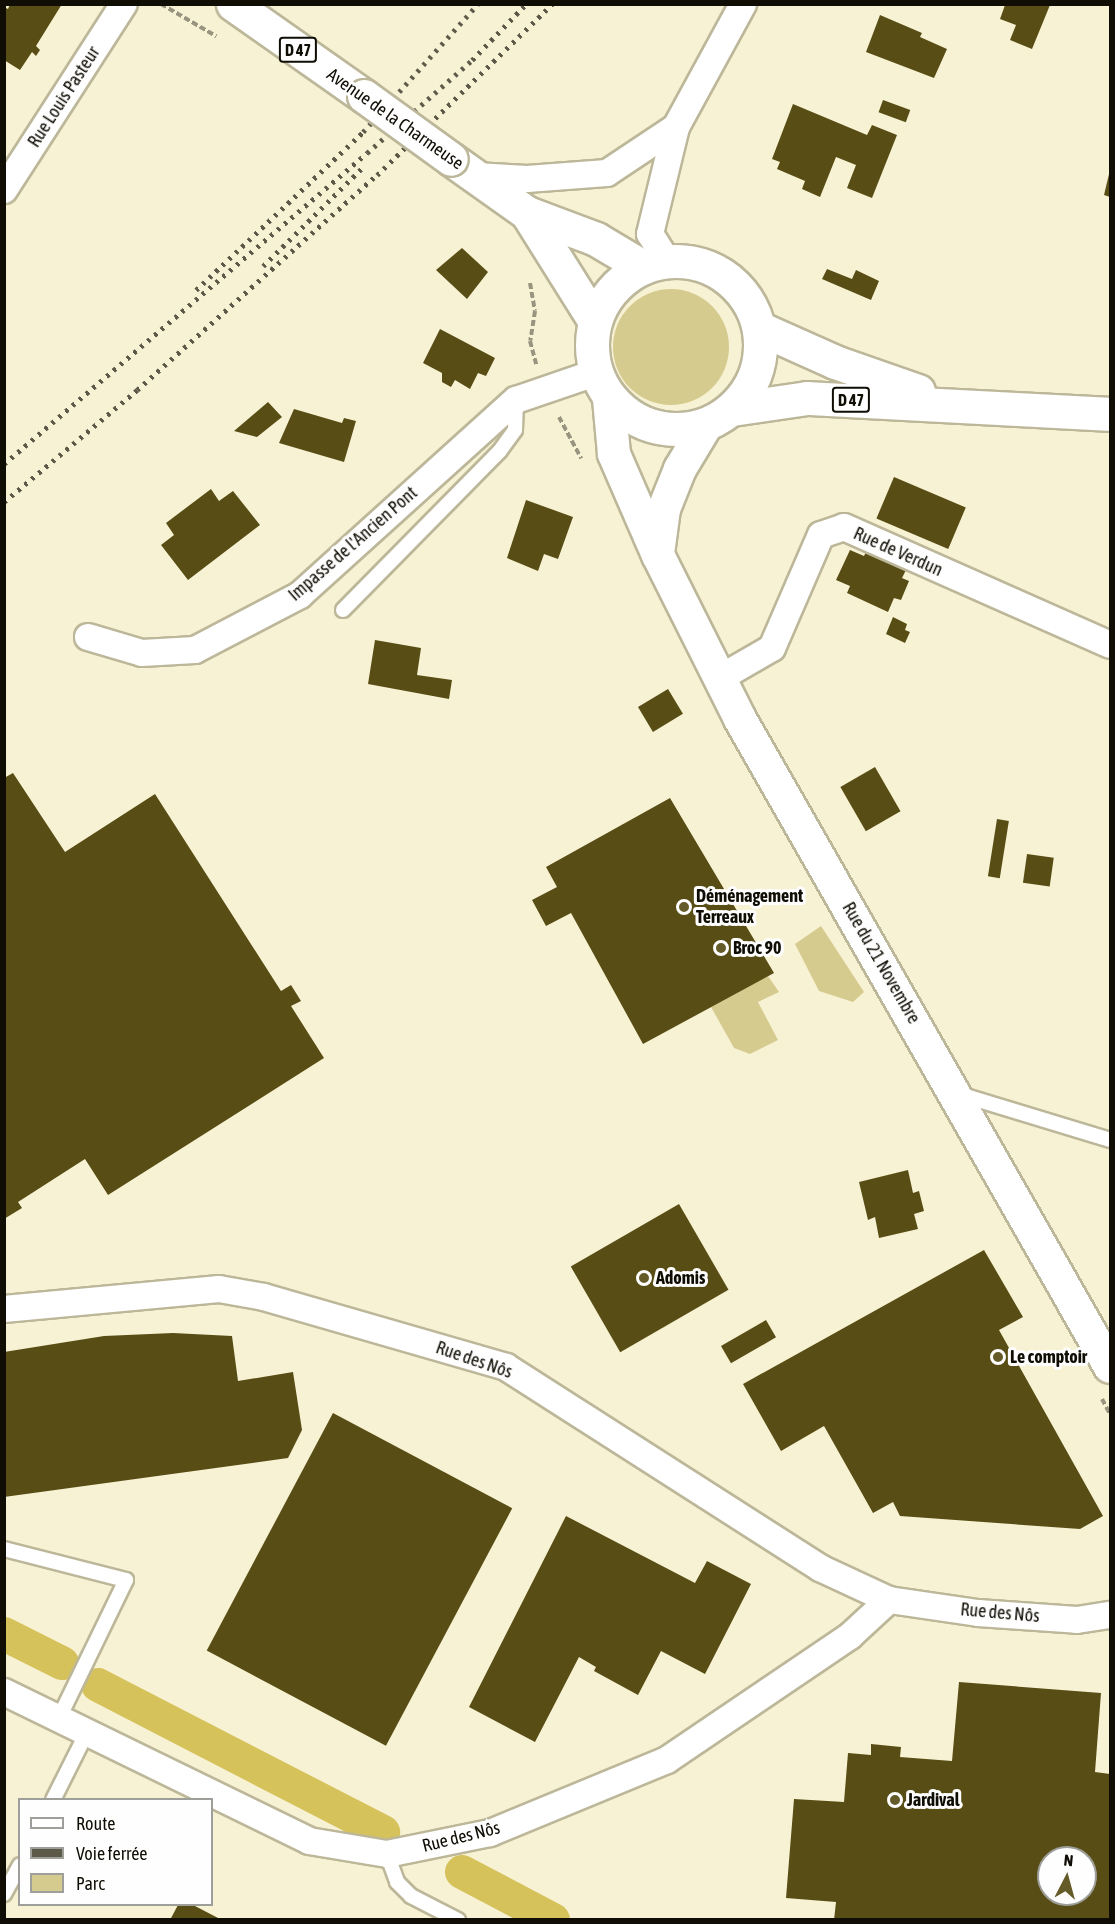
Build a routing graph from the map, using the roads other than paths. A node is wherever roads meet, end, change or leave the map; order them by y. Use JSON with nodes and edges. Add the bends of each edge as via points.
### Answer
{"nodes":[{"id":1,"x":124,"y":4,"type":"edge"},
{"id":2,"x":233,"y":4,"type":"edge"},
{"id":3,"x":743,"y":4,"type":"edge"},
{"id":4,"x":676,"y":127,"type":"junction"},
{"id":5,"x":463,"y":167,"type":"junction"},
{"id":6,"x":4,"y":190,"type":"edge"},
{"id":7,"x":527,"y":213,"type":"junction"},
{"id":8,"x":655,"y":264,"type":"junction"},
{"id":9,"x":594,"y":320,"type":"junction"},
{"id":10,"x":759,"y":328,"type":"junction"},
{"id":11,"x":602,"y":386,"type":"junction"},
{"id":12,"x":516,"y":400,"type":"junction"},
{"id":13,"x":972,"y":406,"type":"junction"},
{"id":14,"x":1110,"y":414,"type":"edge"},
{"id":15,"x":720,"y":416,"type":"junction"},
{"id":16,"x":658,"y":555,"type":"junction"},
{"id":17,"x":343,"y":610,"type":"dead end"},
{"id":18,"x":88,"y":637,"type":"dead end"},
{"id":19,"x":1110,"y":645,"type":"edge"},
{"id":20,"x":720,"y":678,"type":"junction"},
{"id":21,"x":957,"y":1094,"type":"junction"},
{"id":22,"x":1110,"y":1140,"type":"edge"},
{"id":23,"x":4,"y":1309,"type":"edge"},
{"id":24,"x":1110,"y":1367,"type":"edge"},
{"id":25,"x":4,"y":1549,"type":"edge"},
{"id":26,"x":889,"y":1600,"type":"junction"},
{"id":27,"x":1110,"y":1615,"type":"edge"},
{"id":28,"x":4,"y":1692,"type":"edge"},
{"id":29,"x":58,"y":1718,"type":"junction"},
{"id":30,"x":87,"y":1732,"type":"junction"},
{"id":31,"x":54,"y":1798,"type":"edge"},
{"id":32,"x":387,"y":1854,"type":"junction"},
{"id":33,"x":18,"y":1868,"type":"edge"},
{"id":34,"x":4,"y":1894,"type":"edge"},
{"id":35,"x":458,"y":1920,"type":"edge"}],
"edges":[{"from":1,"to":6,"type":"street","name":"Rue Louis Pasteur"},
{"from":2,"to":5,"type":"main road","name":"Avenue de la Charmeuse","number":"D 47","bridge":true},
{"from":3,"to":4,"type":"street"},
{"from":4,"to":5,"type":"street","via":[[607,173],[527,179]]},
{"from":4,"to":8,"type":"street","via":[[650,234]]},
{"from":5,"to":7,"type":"main road","name":"Avenue de la Charmeuse","number":"D 47"},
{"from":7,"to":8,"type":"main road","name":"Avenue de la Charmeuse","number":"D 47"},
{"from":7,"to":9,"type":"main road","name":"Avenue de la Charmeuse","number":"D 47"},
{"from":8,"to":9,"type":"main road","via":[[616,285]]},
{"from":8,"to":10,"type":"main road","via":[[699,264],[730,280],[749,303]]},
{"from":9,"to":11,"type":"main road","via":[[591,346]]},
{"from":10,"to":13,"type":"main road","number":"D 47","via":[[884,381]]},
{"from":10,"to":15,"type":"main road","via":[[760,357],[754,378]]},
{"from":11,"to":12,"type":"street","name":"Impasse de l'Ancien Pont"},
{"from":11,"to":15,"type":"main road","via":[[641,423],[676,430]]},
{"from":11,"to":16,"type":"street","name":"Rue du 21 Novembre","via":[[614,454]]},
{"from":12,"to":17,"type":"lane","via":[[515,430],[499,452]]},
{"from":12,"to":18,"type":"street","name":"Impasse de l'Ancien Pont","via":[[300,596],[195,650],[142,653]]},
{"from":13,"to":14,"type":"main road","number":"D 47"},
{"from":13,"to":15,"type":"main road","number":"D 47","via":[[807,398]]},
{"from":15,"to":16,"type":"street","via":[[680,469],[664,509]]},
{"from":16,"to":20,"type":"street","name":"Rue du 21 Novembre"},
{"from":19,"to":20,"type":"street","name":"Rue de Verdun","via":[[844,527],[820,535],[772,648]]},
{"from":20,"to":21,"type":"street","name":"Rue du 21 Novembre"},
{"from":21,"to":22,"type":"lane"},
{"from":21,"to":24,"type":"street","name":"Rue du 21 Novembre"},
{"from":23,"to":26,"type":"street","name":"Rue des Nôs","via":[[219,1289],[264,1297],[506,1367],[820,1568]]},
{"from":25,"to":29,"type":"lane","via":[[126,1580]]},
{"from":26,"to":27,"type":"street","name":"Rue des Nôs","via":[[978,1613],[1077,1620]]},
{"from":26,"to":32,"type":"street","name":"Rue des Nôs","via":[[850,1636],[667,1760],[490,1833]]},
{"from":28,"to":29,"type":"street","name":"Rue des Nôs"},
{"from":29,"to":30,"type":"street","name":"Rue des Nôs"},
{"from":30,"to":31,"type":"lane"},
{"from":30,"to":32,"type":"street","name":"Rue des Nôs","via":[[309,1841]]},
{"from":32,"to":35,"type":"lane","via":[[397,1882],[411,1896]]},
{"from":33,"to":34,"type":"lane"}]}
